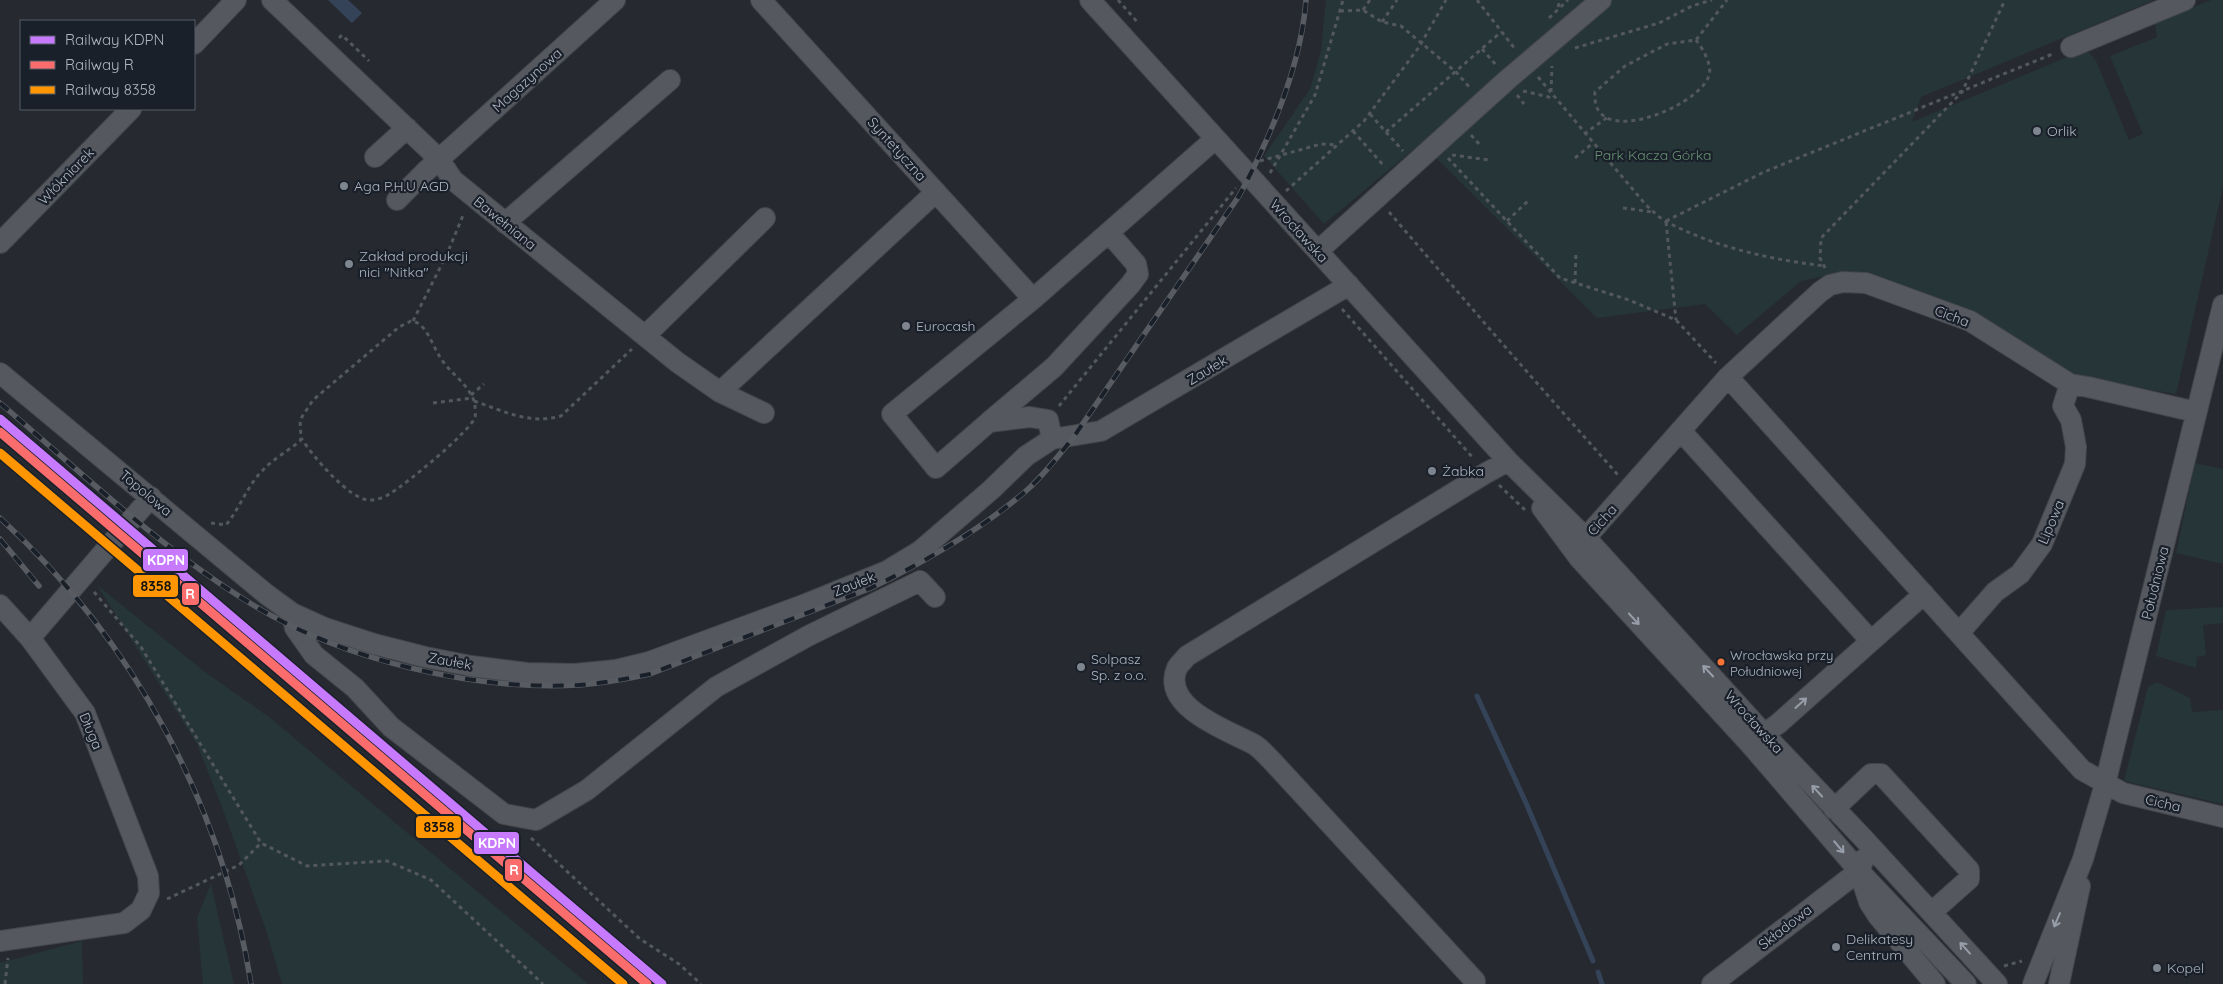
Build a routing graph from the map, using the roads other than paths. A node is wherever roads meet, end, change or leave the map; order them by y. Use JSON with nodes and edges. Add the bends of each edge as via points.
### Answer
{"nodes":[{"id":1,"x":236,"y":0,"type":"edge"},
{"id":2,"x":272,"y":0,"type":"edge"},
{"id":3,"x":615,"y":0,"type":"edge"},
{"id":4,"x":1090,"y":0,"type":"edge"},
{"id":5,"x":1601,"y":0,"type":"edge"},
{"id":6,"x":2185,"y":0,"type":"edge"},
{"id":7,"x":769,"y":3,"type":"edge"},
{"id":8,"x":195,"y":43,"type":"edge"},
{"id":9,"x":2071,"y":46,"type":"road end"},
{"id":10,"x":670,"y":80,"type":"dead end"},
{"id":11,"x":130,"y":110,"type":"edge"},
{"id":12,"x":406,"y":128,"type":"junction"},
{"id":13,"x":1215,"y":139,"type":"junction"},
{"id":14,"x":375,"y":157,"type":"dead end"},
{"id":15,"x":439,"y":160,"type":"junction"},
{"id":16,"x":936,"y":192,"type":"junction"},
{"id":17,"x":397,"y":200,"type":"dead end"},
{"id":18,"x":765,"y":218,"type":"dead end"},
{"id":19,"x":506,"y":223,"type":"junction"},
{"id":20,"x":1108,"y":233,"type":"junction"},
{"id":21,"x":0,"y":243,"type":"edge"},
{"id":22,"x":1318,"y":251,"type":"junction"},
{"id":23,"x":1349,"y":285,"type":"junction"},
{"id":24,"x":1033,"y":299,"type":"junction"},
{"id":25,"x":2223,"y":305,"type":"edge"},
{"id":26,"x":645,"y":336,"type":"junction"},
{"id":27,"x":0,"y":373,"type":"edge"},
{"id":28,"x":1728,"y":377,"type":"junction"},
{"id":29,"x":2070,"y":384,"type":"junction"},
{"id":30,"x":720,"y":392,"type":"junction"},
{"id":31,"x":2196,"y":412,"type":"junction"},
{"id":32,"x":764,"y":413,"type":"dead end"},
{"id":33,"x":989,"y":422,"type":"junction"},
{"id":34,"x":1050,"y":429,"type":"junction"},
{"id":35,"x":1681,"y":431,"type":"junction"},
{"id":36,"x":1508,"y":461,"type":"junction"},
{"id":37,"x":151,"y":497,"type":"junction"},
{"id":38,"x":1580,"y":544,"type":"junction"},
{"id":39,"x":1924,"y":594,"type":"junction"},
{"id":40,"x":935,"y":597,"type":"dead end"},
{"id":41,"x":0,"y":605,"type":"edge"},
{"id":42,"x":292,"y":613,"type":"junction"},
{"id":43,"x":1959,"y":633,"type":"junction"},
{"id":44,"x":30,"y":638,"type":"junction"},
{"id":45,"x":1871,"y":641,"type":"junction"},
{"id":46,"x":1757,"y":739,"type":"junction"},
{"id":47,"x":2105,"y":784,"type":"junction"},
{"id":48,"x":1834,"y":809,"type":"junction"},
{"id":49,"x":2223,"y":817,"type":"edge"},
{"id":50,"x":1863,"y":838,"type":"junction"},
{"id":51,"x":2083,"y":859,"type":"junction"},
{"id":52,"x":1859,"y":871,"type":"junction"},
{"id":53,"x":1909,"y":887,"type":"junction"},
{"id":54,"x":1932,"y":912,"type":"junction"},
{"id":55,"x":5,"y":941,"type":"edge"},
{"id":56,"x":1475,"y":981,"type":"dead end"},
{"id":57,"x":2031,"y":983,"type":"edge"},
{"id":58,"x":1712,"y":984,"type":"edge"},
{"id":59,"x":1935,"y":984,"type":"edge"},
{"id":60,"x":1966,"y":984,"type":"edge"},
{"id":61,"x":1998,"y":984,"type":"edge"},
{"id":62,"x":2059,"y":984,"type":"edge"}],
"edges":[{"from":1,"to":8,"type":"street"},
{"from":2,"to":12,"type":"street","name":"Bawełniana"},
{"from":3,"to":15,"type":"street","name":"Magazynowa"},
{"from":4,"to":13,"type":"street","name":"Wrocławska"},
{"from":5,"to":22,"type":"street","via":[[1482,102]]},
{"from":6,"to":9,"type":"street"},
{"from":7,"to":16,"type":"street","name":"Syntetyczna"},
{"from":10,"to":19,"type":"street"},
{"from":11,"to":21,"type":"street","name":"Włókniarek"},
{"from":12,"to":14,"type":"street"},
{"from":12,"to":15,"type":"street","name":"Bawełniana"},
{"from":13,"to":20,"type":"street"},
{"from":13,"to":22,"type":"street","name":"Wrocławska"},
{"from":15,"to":17,"type":"street","name":"Magazynowa"},
{"from":15,"to":19,"type":"street","name":"Bawełniana","via":[[453,180]]},
{"from":16,"to":24,"type":"street","name":"Syntetyczna"},
{"from":16,"to":30,"type":"street"},
{"from":18,"to":26,"type":"street"},
{"from":19,"to":26,"type":"street","name":"Bawełniana"},
{"from":20,"to":24,"type":"street"},
{"from":20,"to":33,"type":"street","via":[[1136,264],[1138,274],[1054,367]]},
{"from":22,"to":23,"type":"street","name":"Wrocławska"},
{"from":23,"to":34,"type":"street","name":"Zaułek","via":[[1101,431]]},
{"from":23,"to":36,"type":"street","name":"Wrocławska"},
{"from":24,"to":33,"type":"street","via":[[892,414],[936,468]]},
{"from":25,"to":31,"type":"street","name":"Południowa"},
{"from":26,"to":30,"type":"street","name":"Bawełniana"},
{"from":27,"to":37,"type":"street","name":"Topolowa"},
{"from":28,"to":29,"type":"street","name":"Cicha","via":[[1820,292],[1843,282],[1866,283],[1970,321]]},
{"from":28,"to":35,"type":"street","name":"Cicha"},
{"from":28,"to":39,"type":"street"},
{"from":29,"to":31,"type":"street","name":"Cicha"},
{"from":29,"to":43,"type":"street","name":"Lipowa","via":[[2063,406],[2071,420],[2076,447],[2075,464],[2042,544],[2020,574],[1995,592]]},
{"from":30,"to":32,"type":"street","name":"Bawełniana"},
{"from":31,"to":47,"type":"street","name":"Południowa"},
{"from":33,"to":34,"type":"street","via":[[1030,418]]},
{"from":34,"to":42,"type":"street","name":"Zaułek","via":[[992,488],[920,551],[887,571],[649,662],[616,670],[575,674],[527,673],[462,664],[374,644]]},
{"from":35,"to":38,"type":"street","name":"Cicha"},
{"from":35,"to":45,"type":"street"},
{"from":36,"to":38,"type":"street","name":"Wrocławska"},
{"from":36,"to":56,"type":"street","via":[[1187,656],[1177,668],[1174,685],[1182,700],[1196,714],[1257,746]]},
{"from":37,"to":42,"type":"street","name":"Topolowa"},
{"from":37,"to":44,"type":"street"},
{"from":38,"to":46,"type":"street","name":"Wrocławska"},
{"from":39,"to":43,"type":"street"},
{"from":39,"to":45,"type":"street"},
{"from":40,"to":42,"type":"street","via":[[920,581],[808,636],[716,687],[587,790],[536,820],[504,814],[391,727],[355,688],[314,655],[294,628]]},
{"from":41,"to":44,"type":"street","name":"Długa"},
{"from":43,"to":47,"type":"street","via":[[2082,770]]},
{"from":44,"to":55,"type":"street","name":"Długa","via":[[85,713],[148,876],[149,893],[141,910],[124,923]]},
{"from":46,"to":45,"type":"street","one_way":true},
{"from":48,"to":46,"type":"street","name":"Wrocławska","one_way":true},
{"from":46,"to":52,"type":"street","name":"Wrocławska","one_way":true},
{"from":47,"to":49,"type":"street","name":"Cicha","via":[[2123,794]]},
{"from":47,"to":51,"type":"street","name":"Południowa"},
{"from":48,"to":50,"type":"street","name":"Wrocławska"},
{"from":48,"to":54,"type":"street","via":[[1871,774],[1881,774],[1969,870],[1969,879]]},
{"from":50,"to":52,"type":"street","via":[[1865,848]]},
{"from":50,"to":53,"type":"street","name":"Wrocławska"},
{"from":51,"to":57,"type":"street","name":"Południowa","one_way":true},
{"from":51,"to":62,"type":"street","name":"Południowa","via":[[2076,911]]},
{"from":52,"to":53,"type":"street","via":[[1880,875]]},
{"from":52,"to":58,"type":"street","name":"Składowa"},
{"from":52,"to":59,"type":"street","via":[[1869,902],[1878,916]]},
{"from":52,"to":60,"type":"street","name":"Wrocławska"},
{"from":53,"to":54,"type":"street","name":"Wrocławska"},
{"from":61,"to":54,"type":"street","name":"Wrocławska","one_way":true}]}
